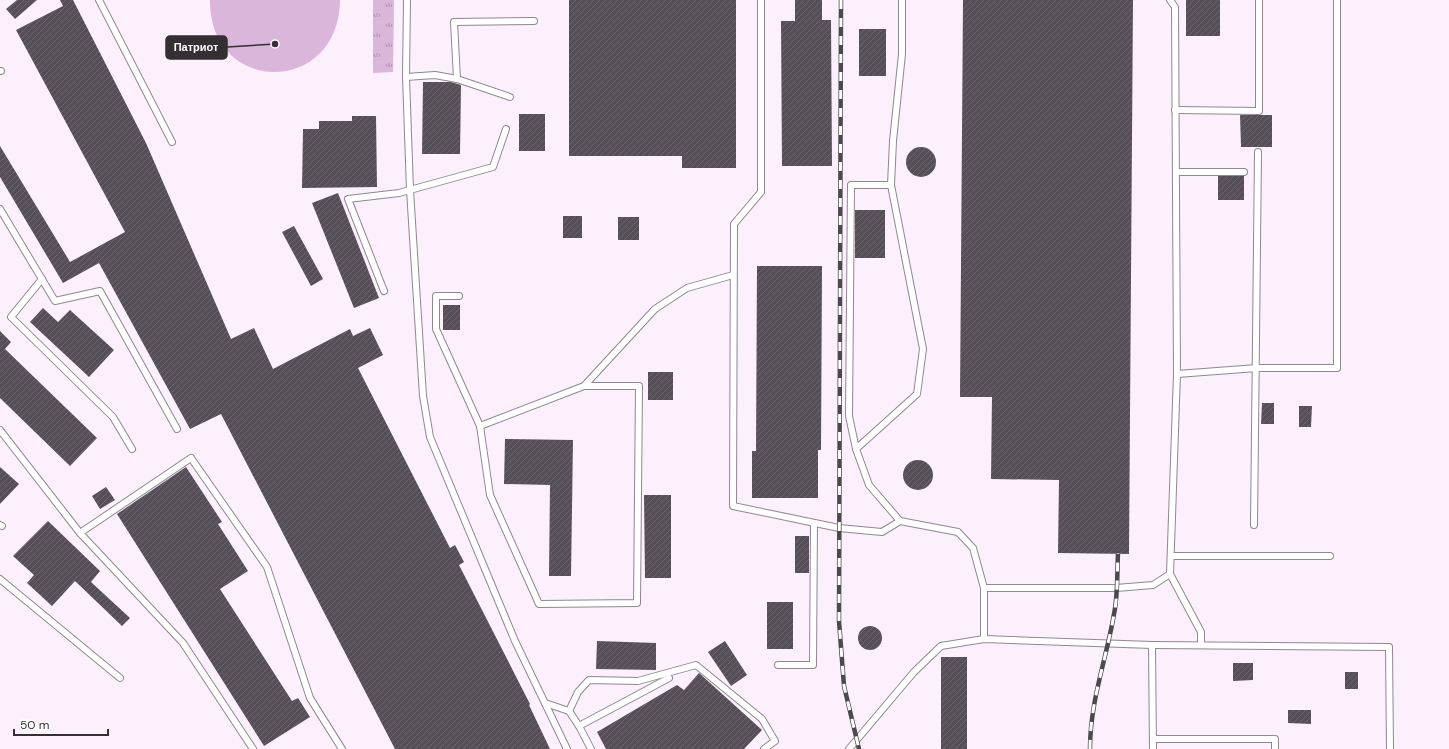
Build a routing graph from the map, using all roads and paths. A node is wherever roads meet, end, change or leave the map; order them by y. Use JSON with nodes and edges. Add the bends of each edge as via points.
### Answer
{"nodes":[{"id":1,"x":99,"y":0,"type":"edge"},
{"id":2,"x":407,"y":0,"type":"edge"},
{"id":3,"x":762,"y":0,"type":"edge"},
{"id":4,"x":902,"y":0,"type":"edge"},
{"id":5,"x":1170,"y":0,"type":"edge"},
{"id":6,"x":1259,"y":0,"type":"edge"},
{"id":7,"x":1337,"y":0,"type":"edge"},
{"id":8,"x":534,"y":21,"type":"dead end"},
{"id":9,"x":406,"y":77,"type":"junction"},
{"id":10,"x":457,"y":78,"type":"junction"},
{"id":11,"x":510,"y":96,"type":"dead end"},
{"id":12,"x":1175,"y":110,"type":"junction"},
{"id":13,"x":506,"y":129,"type":"dead end"},
{"id":14,"x":172,"y":142,"type":"dead end"},
{"id":15,"x":1258,"y":152,"type":"dead end"},
{"id":16,"x":1176,"y":172,"type":"junction"},
{"id":17,"x":1244,"y":172,"type":"dead end"},
{"id":18,"x":891,"y":186,"type":"junction"},
{"id":19,"x":410,"y":190,"type":"junction"},
{"id":20,"x":0,"y":209,"type":"edge"},
{"id":21,"x":733,"y":275,"type":"junction"},
{"id":22,"x":42,"y":279,"type":"junction"},
{"id":23,"x":384,"y":291,"type":"dead end"},
{"id":24,"x":459,"y":296,"type":"dead end"},
{"id":25,"x":1257,"y":368,"type":"junction"},
{"id":26,"x":1177,"y":374,"type":"junction"},
{"id":27,"x":584,"y":386,"type":"junction"},
{"id":28,"x":480,"y":426,"type":"junction"},
{"id":29,"x":177,"y":429,"type":"dead end"},
{"id":30,"x":0,"y":430,"type":"edge"},
{"id":31,"x":132,"y":449,"type":"dead end"},
{"id":32,"x":856,"y":449,"type":"junction"},
{"id":33,"x":900,"y":521,"type":"junction"},
{"id":34,"x":814,"y":523,"type":"junction"},
{"id":35,"x":1254,"y":525,"type":"dead end"},
{"id":36,"x":80,"y":533,"type":"junction"},
{"id":37,"x":1171,"y":556,"type":"junction"},
{"id":38,"x":1330,"y":556,"type":"dead end"},
{"id":39,"x":1170,"y":574,"type":"junction"},
{"id":40,"x":0,"y":578,"type":"edge"},
{"id":41,"x":984,"y":588,"type":"junction"},
{"id":42,"x":984,"y":639,"type":"junction"},
{"id":43,"x":1152,"y":645,"type":"junction"},
{"id":44,"x":1201,"y":645,"type":"junction"},
{"id":45,"x":778,"y":665,"type":"dead end"},
{"id":46,"x":120,"y":678,"type":"dead end"},
{"id":47,"x":669,"y":678,"type":"dead end"},
{"id":48,"x":545,"y":703,"type":"junction"},
{"id":49,"x":569,"y":711,"type":"junction"},
{"id":50,"x":579,"y":726,"type":"junction"},
{"id":51,"x":1153,"y":738,"type":"junction"},
{"id":52,"x":253,"y":749,"type":"edge"},
{"id":53,"x":342,"y":749,"type":"edge"},
{"id":54,"x":567,"y":749,"type":"edge"},
{"id":55,"x":591,"y":749,"type":"edge"},
{"id":56,"x":764,"y":749,"type":"edge"},
{"id":57,"x":849,"y":749,"type":"edge"},
{"id":58,"x":1153,"y":749,"type":"edge"},
{"id":59,"x":1275,"y":749,"type":"edge"},
{"id":60,"x":1390,"y":749,"type":"edge"}],
"edges":[{"from":1,"to":14,"type":"lane"},
{"from":2,"to":9,"type":"lane"},
{"from":3,"to":21,"type":"lane","via":[[761,192],[734,224]]},
{"from":4,"to":18,"type":"lane","via":[[902,54]]},
{"from":5,"to":12,"type":"lane","via":[[1175,7]]},
{"from":6,"to":12,"type":"lane","via":[[1259,110]]},
{"from":7,"to":25,"type":"lane","via":[[1337,368]]},
{"from":8,"to":10,"type":"lane","via":[[454,22]]},
{"from":9,"to":10,"type":"lane","via":[[435,74]]},
{"from":9,"to":19,"type":"lane"},
{"from":10,"to":11,"type":"lane"},
{"from":12,"to":16,"type":"lane"},
{"from":13,"to":19,"type":"lane","via":[[493,168]]},
{"from":15,"to":25,"type":"lane"},
{"from":16,"to":17,"type":"lane"},
{"from":16,"to":26,"type":"lane"},
{"from":18,"to":32,"type":"lane","via":[[923,349],[917,394]]},
{"from":18,"to":32,"type":"lane","via":[[851,185],[849,416]]},
{"from":19,"to":23,"type":"lane","via":[[348,199]]},
{"from":19,"to":48,"type":"lane","via":[[423,396],[430,437],[515,641]]},
{"from":20,"to":22,"type":"lane"},
{"from":21,"to":27,"type":"lane","via":[[687,288],[654,309]]},
{"from":21,"to":34,"type":"lane","via":[[733,506]]},
{"from":22,"to":29,"type":"lane","via":[[55,302],[100,291]]},
{"from":22,"to":31,"type":"lane","via":[[11,317],[113,417]]},
{"from":24,"to":28,"type":"lane","via":[[436,296],[436,329]]},
{"from":25,"to":26,"type":"lane"},
{"from":25,"to":35,"type":"lane"},
{"from":26,"to":37,"type":"lane"},
{"from":27,"to":28,"type":"lane"},
{"from":27,"to":28,"type":"lane","via":[[640,386],[637,603],[539,604],[490,495]]},
{"from":30,"to":36,"type":"lane"},
{"from":32,"to":33,"type":"lane","via":[[869,485]]},
{"from":33,"to":34,"type":"lane","via":[[882,532]]},
{"from":33,"to":41,"type":"lane","via":[[958,532],[973,548]]},
{"from":34,"to":45,"type":"lane","via":[[814,665]]},
{"from":36,"to":52,"type":"lane","via":[[183,643]]},
{"from":36,"to":53,"type":"lane","via":[[191,458],[266,567],[310,698]]},
{"from":37,"to":38,"type":"lane"},
{"from":37,"to":39,"type":"lane"},
{"from":39,"to":41,"type":"lane","via":[[1153,585],[1116,588]]},
{"from":39,"to":44,"type":"lane","via":[[1201,632]]},
{"from":40,"to":46,"type":"lane"},
{"from":41,"to":42,"type":"lane"},
{"from":42,"to":43,"type":"lane"},
{"from":42,"to":57,"type":"lane","via":[[942,646],[914,672]]},
{"from":43,"to":44,"type":"lane"},
{"from":43,"to":51,"type":"lane"},
{"from":44,"to":60,"type":"lane","via":[[1389,648]]},
{"from":47,"to":50,"type":"lane"},
{"from":48,"to":49,"type":"lane"},
{"from":48,"to":54,"type":"lane"},
{"from":49,"to":50,"type":"lane"},
{"from":49,"to":56,"type":"lane","via":[[578,692],[589,680],[638,681],[696,665],[762,719],[775,741]]},
{"from":50,"to":55,"type":"lane"},
{"from":51,"to":58,"type":"lane"},
{"from":51,"to":59,"type":"lane","via":[[1275,739]]}]}
